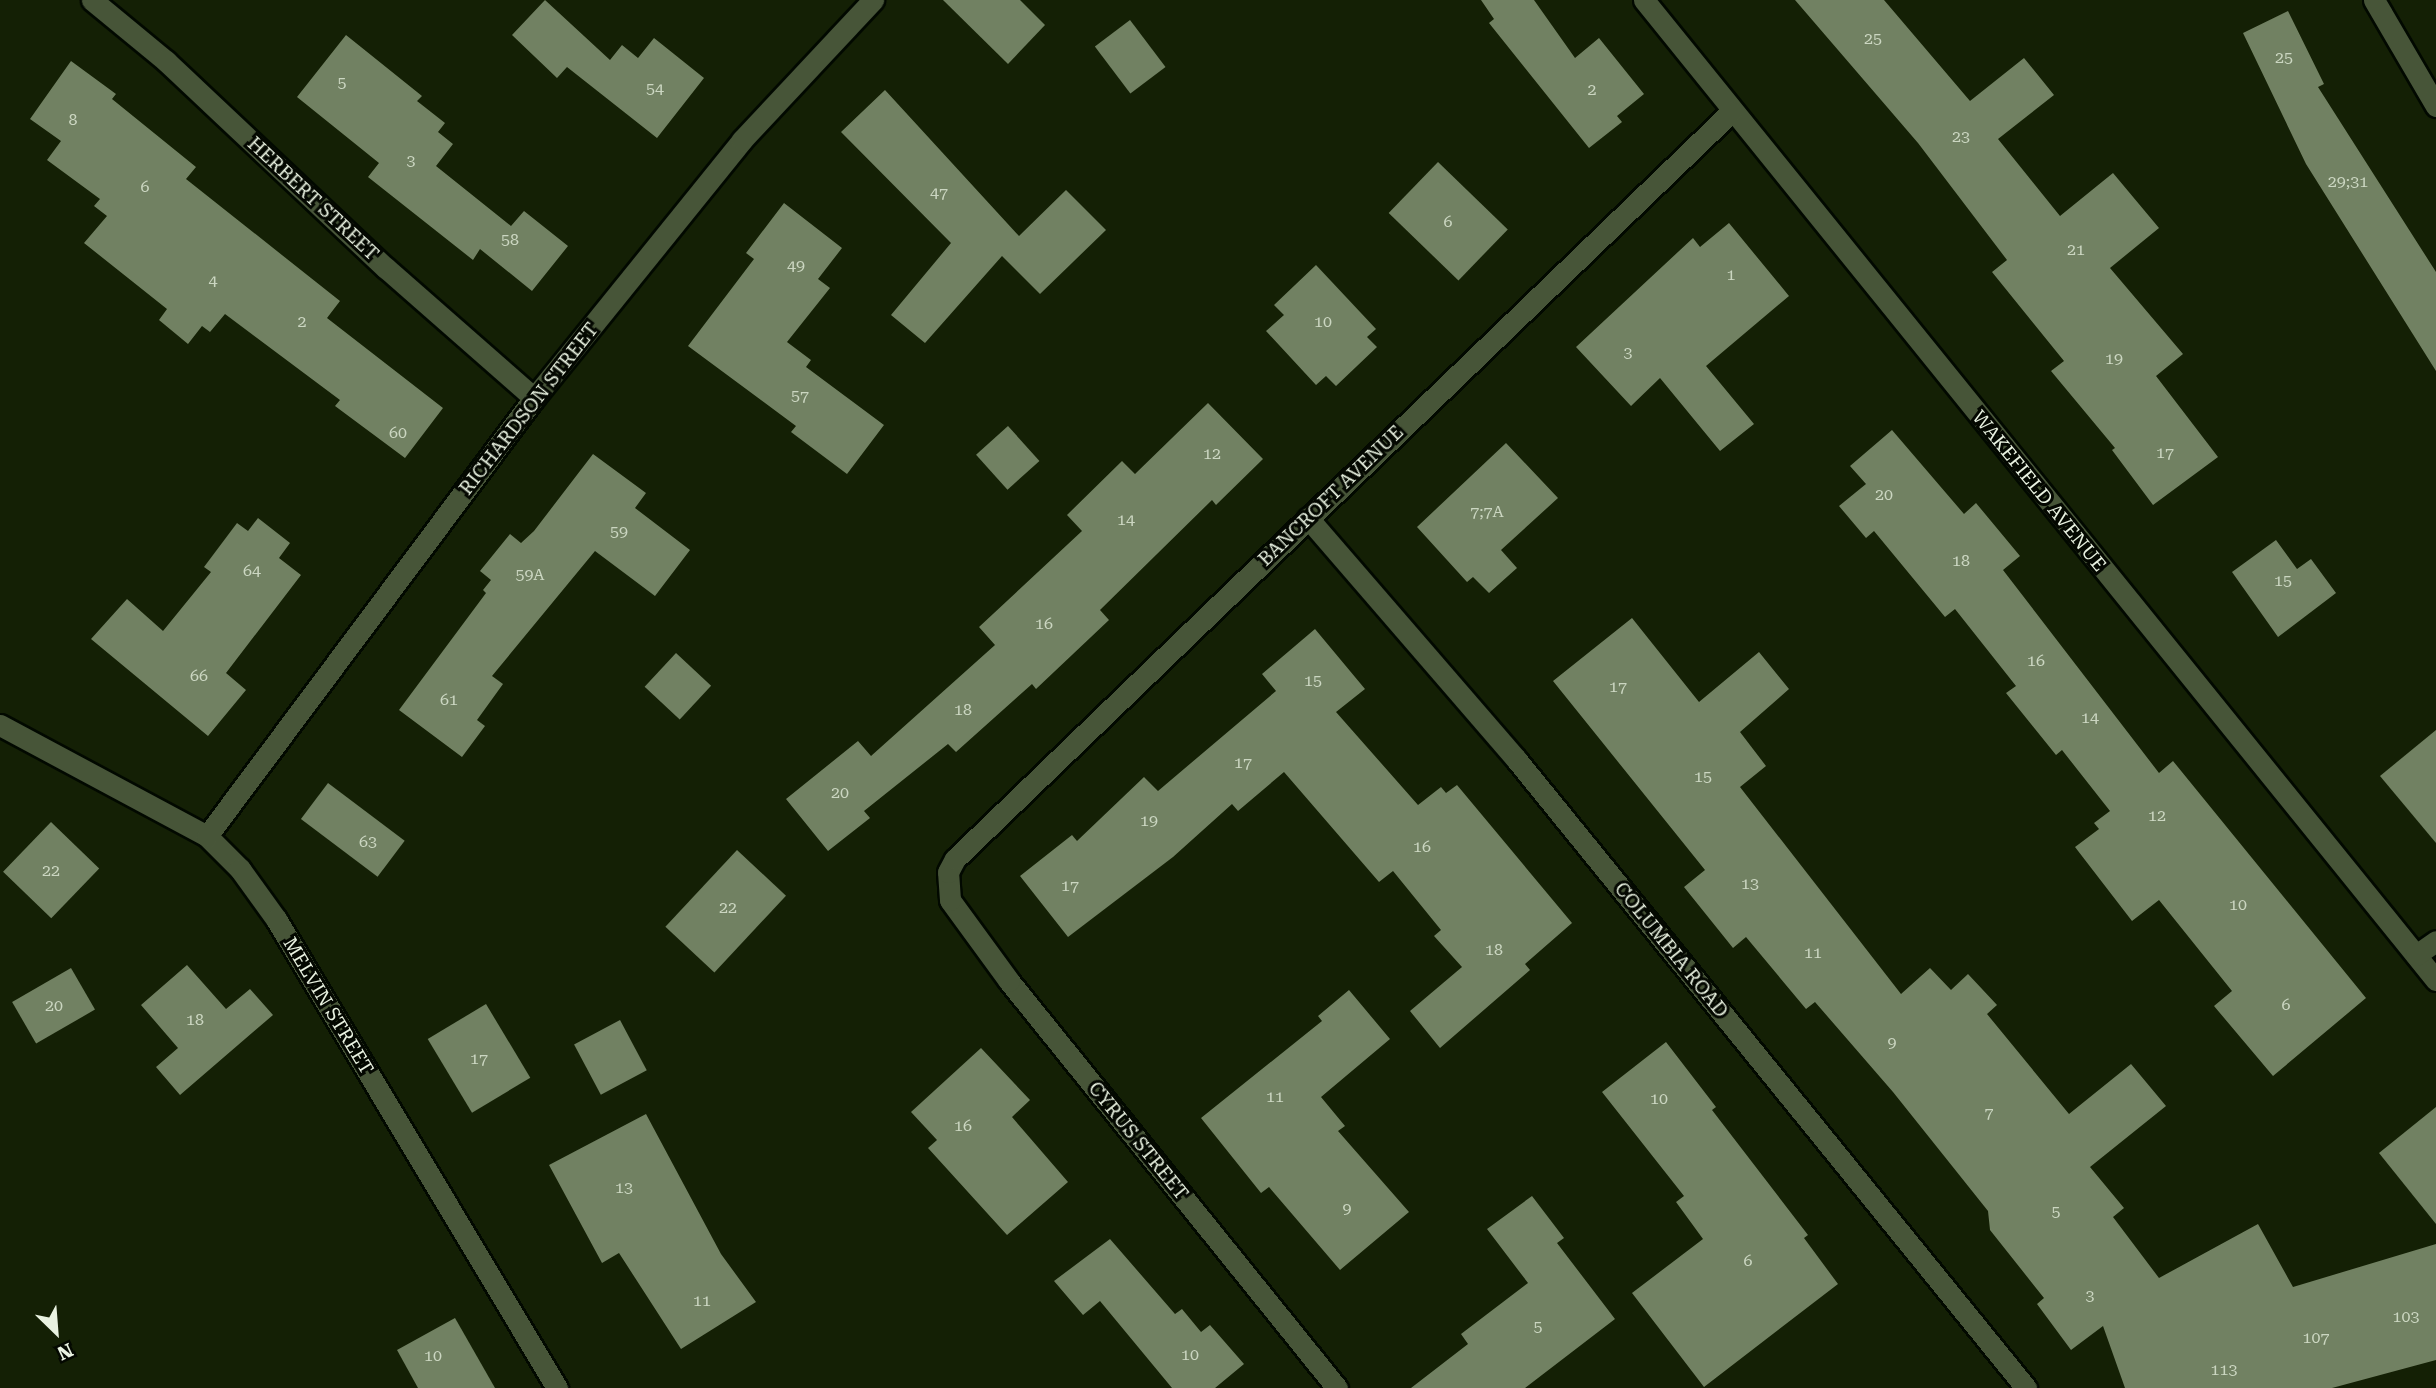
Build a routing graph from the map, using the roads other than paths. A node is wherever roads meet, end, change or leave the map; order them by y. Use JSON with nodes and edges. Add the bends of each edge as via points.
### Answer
{"nodes":[{"id":1,"x":92,"y":0,"type":"edge"},
{"id":2,"x":873,"y":0,"type":"edge"},
{"id":3,"x":1644,"y":0,"type":"edge"},
{"id":4,"x":2374,"y":0,"type":"edge"},
{"id":5,"x":2436,"y":106,"type":"edge"},
{"id":6,"x":1731,"y":112,"type":"junction"},
{"id":7,"x":534,"y":398,"type":"junction"},
{"id":8,"x":1308,"y":518,"type":"junction"},
{"id":9,"x":0,"y":725,"type":"edge"},
{"id":10,"x":207,"y":836,"type":"junction"},
{"id":11,"x":947,"y":889,"type":"joint"},
{"id":12,"x":2436,"y":942,"type":"edge"},
{"id":13,"x":2416,"y":955,"type":"junction"},
{"id":14,"x":2436,"y":980,"type":"edge"},
{"id":15,"x":557,"y":1388,"type":"edge"},
{"id":16,"x":1337,"y":1388,"type":"edge"},
{"id":17,"x":2026,"y":1388,"type":"edge"}],
"edges":[{"from":1,"to":7,"type":"street","name":"HERBERT STREET","via":[[166,61],[386,268]]},
{"from":2,"to":7,"type":"street","name":"RICHARDSON STREET","via":[[742,140]]},
{"from":3,"to":6,"type":"street","name":"WAKEFIELD AVENUE"},
{"from":4,"to":5,"type":"street"},
{"from":6,"to":8,"type":"street","name":"BANCROFT AVENUE"},
{"from":6,"to":13,"type":"street","name":"WAKEFIELD AVENUE"},
{"from":7,"to":10,"type":"street","name":"RICHARDSON STREET"},
{"from":8,"to":11,"type":"street","name":"BANCROFT AVENUE","via":[[955,859]]},
{"from":8,"to":17,"type":"street","name":"COLUMBIA ROAD","via":[[1516,759]]},
{"from":9,"to":10,"type":"street","name":"MELVIN STREET"},
{"from":10,"to":15,"type":"street","name":"MELVIN STREET","via":[[235,862],[276,919]]},
{"from":11,"to":16,"type":"street","name":"CYRUS STREET","via":[[953,905],[1009,981]]},
{"from":12,"to":13,"type":"street"},
{"from":13,"to":14,"type":"street","name":"WAKEFIELD AVENUE"}]}
